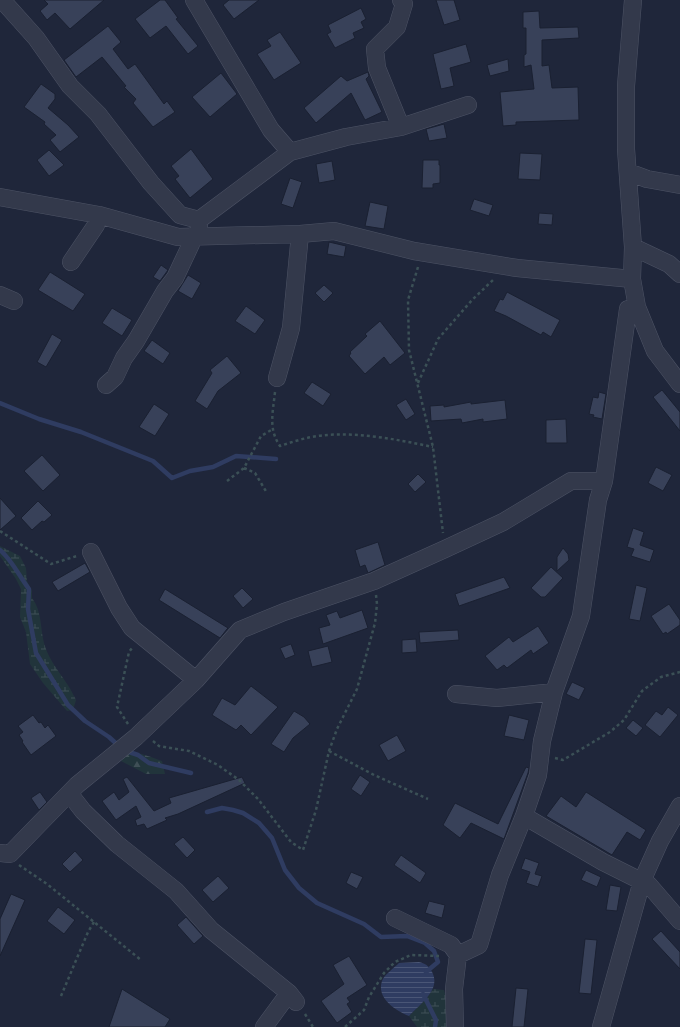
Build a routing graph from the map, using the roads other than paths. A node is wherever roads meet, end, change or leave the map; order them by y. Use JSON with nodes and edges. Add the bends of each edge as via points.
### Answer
{"nodes":[{"id":1,"x":2,"y":0,"type":"edge"},
{"id":2,"x":194,"y":0,"type":"edge"},
{"id":3,"x":401,"y":0,"type":"edge"},
{"id":4,"x":633,"y":0,"type":"edge"},
{"id":5,"x":468,"y":105,"type":"dead end"},
{"id":6,"x":401,"y":127,"type":"junction"},
{"id":7,"x":290,"y":152,"type":"junction"},
{"id":8,"x":628,"y":172,"type":"junction"},
{"id":9,"x":680,"y":185,"type":"edge"},
{"id":10,"x":0,"y":197,"type":"edge"},
{"id":11,"x":99,"y":215,"type":"junction"},
{"id":12,"x":197,"y":231,"type":"junction"},
{"id":13,"x":300,"y":234,"type":"junction"},
{"id":14,"x":633,"y":247,"type":"junction"},
{"id":15,"x":71,"y":262,"type":"dead end"},
{"id":16,"x":680,"y":274,"type":"edge"},
{"id":17,"x":632,"y":279,"type":"junction"},
{"id":18,"x":637,"y":307,"type":"junction"},
{"id":19,"x":277,"y":378,"type":"road end"},
{"id":20,"x":680,"y":384,"type":"edge"},
{"id":21,"x":106,"y":385,"type":"dead end"},
{"id":22,"x":604,"y":481,"type":"junction"},
{"id":23,"x":91,"y":552,"type":"road end"},
{"id":24,"x":196,"y":680,"type":"junction"},
{"id":25,"x":554,"y":692,"type":"junction"},
{"id":26,"x":456,"y":694,"type":"dead end"},
{"id":27,"x":69,"y":793,"type":"junction"},
{"id":28,"x":680,"y":806,"type":"edge"},
{"id":29,"x":524,"y":816,"type":"junction"},
{"id":30,"x":5,"y":853,"type":"edge"},
{"id":31,"x":642,"y":881,"type":"junction"},
{"id":32,"x":396,"y":918,"type":"dead end"},
{"id":33,"x":680,"y":921,"type":"edge"},
{"id":34,"x":454,"y":950,"type":"junction"},
{"id":35,"x":264,"y":1027,"type":"edge"},
{"id":36,"x":455,"y":1027,"type":"edge"},
{"id":37,"x":601,"y":1027,"type":"edge"}],
"edges":[{"from":1,"to":12,"type":"street","via":[[36,38],[70,86],[98,114],[152,183]]},
{"from":2,"to":7,"type":"street","via":[[271,130]]},
{"from":3,"to":6,"type":"street","via":[[404,4],[397,27],[375,49],[377,68]]},
{"from":4,"to":8,"type":"street","via":[[626,86]]},
{"from":5,"to":6,"type":"street"},
{"from":6,"to":7,"type":"street","via":[[346,137]]},
{"from":7,"to":12,"type":"street"},
{"from":8,"to":9,"type":"street","via":[[647,179]]},
{"from":8,"to":14,"type":"street"},
{"from":10,"to":11,"type":"street"},
{"from":11,"to":12,"type":"street","via":[[178,237]]},
{"from":11,"to":15,"type":"street","via":[[96,225]]},
{"from":12,"to":13,"type":"street"},
{"from":12,"to":21,"type":"street","via":[[176,278],[165,291],[115,377]]},
{"from":13,"to":17,"type":"street","via":[[334,231],[422,253],[517,268]]},
{"from":13,"to":19,"type":"street","via":[[291,328]]},
{"from":14,"to":16,"type":"street","via":[[669,264]]},
{"from":14,"to":17,"type":"street"},
{"from":17,"to":18,"type":"street"},
{"from":18,"to":20,"type":"street","via":[[655,351]]},
{"from":18,"to":22,"type":"street","via":[[628,309]]},
{"from":22,"to":24,"type":"street","via":[[571,481],[503,522],[374,581],[240,630]]},
{"from":22,"to":25,"type":"street","via":[[598,500],[581,616]]},
{"from":23,"to":24,"type":"street","via":[[132,628]]},
{"from":24,"to":27,"type":"street","via":[[139,735]]},
{"from":25,"to":26,"type":"street","via":[[497,698]]},
{"from":25,"to":29,"type":"street","via":[[540,753],[538,775]]},
{"from":27,"to":30,"type":"street"},
{"from":27,"to":35,"type":"street","via":[[83,811],[117,844],[176,891],[211,930],[292,997]]},
{"from":28,"to":31,"type":"street","via":[[660,841]]},
{"from":29,"to":31,"type":"street","via":[[603,862]]},
{"from":29,"to":34,"type":"street","via":[[500,875],[479,945]]},
{"from":31,"to":33,"type":"street","via":[[649,884]]},
{"from":31,"to":37,"type":"street"},
{"from":32,"to":34,"type":"street"},
{"from":34,"to":36,"type":"street"}]}
